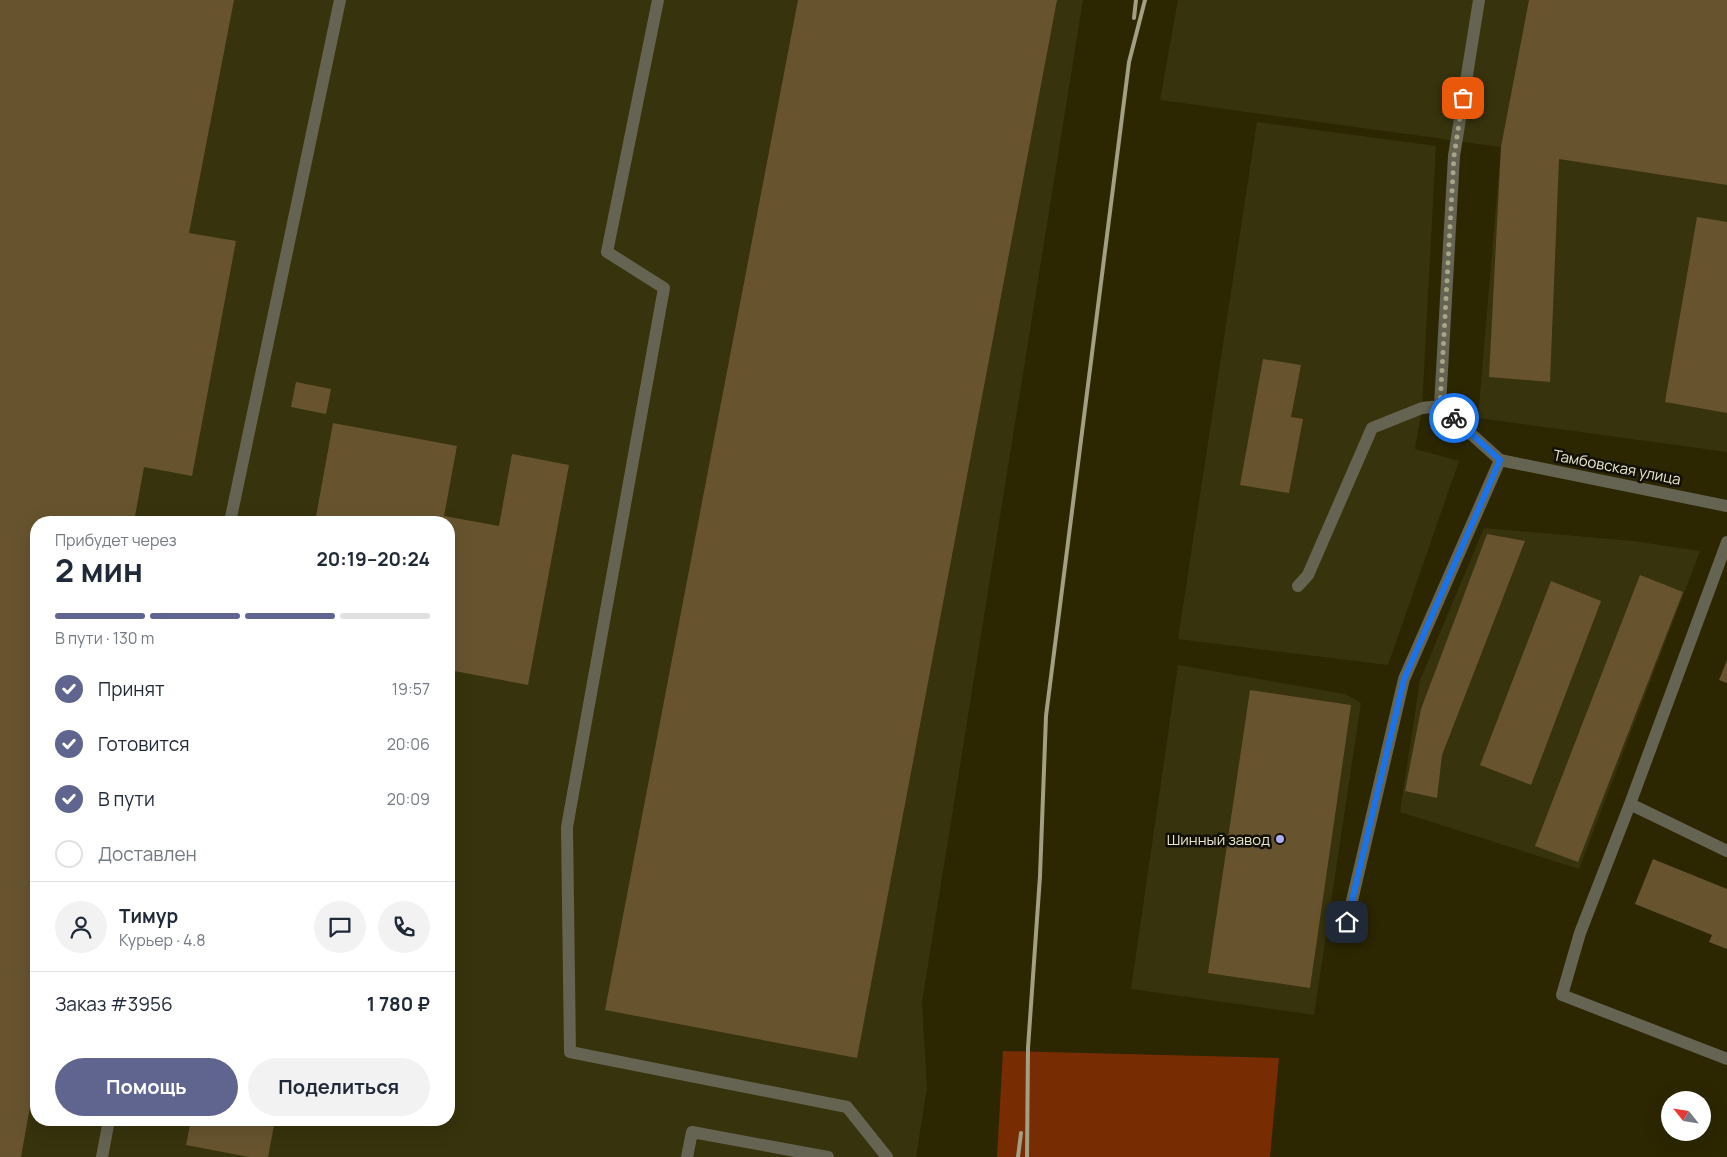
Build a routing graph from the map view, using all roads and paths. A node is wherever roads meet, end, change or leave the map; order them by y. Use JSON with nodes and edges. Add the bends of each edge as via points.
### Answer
{"nodes":[{"id":1,"x":340,"y":0,"type":"edge"},
{"id":2,"x":658,"y":0,"type":"edge"},
{"id":3,"x":1478,"y":0,"type":"edge"},
{"id":4,"x":1440,"y":406,"type":"junction"},
{"id":5,"x":1500,"y":460,"type":"junction"},
{"id":6,"x":1727,"y":506,"type":"edge"},
{"id":7,"x":231,"y":516,"type":"edge"},
{"id":8,"x":1727,"y":542,"type":"edge"},
{"id":9,"x":1298,"y":586,"type":"dead end"},
{"id":10,"x":1630,"y":804,"type":"junction"},
{"id":11,"x":1727,"y":851,"type":"edge"},
{"id":12,"x":1347,"y":922,"type":"dead end"},
{"id":13,"x":1727,"y":1059,"type":"edge"},
{"id":14,"x":108,"y":1126,"type":"edge"},
{"id":15,"x":102,"y":1157,"type":"edge"},
{"id":16,"x":687,"y":1157,"type":"edge"},
{"id":17,"x":828,"y":1157,"type":"edge"},
{"id":18,"x":887,"y":1157,"type":"edge"}],
"edges":[{"from":1,"to":7,"type":"street"},
{"from":2,"to":18,"type":"street","via":[[607,252],[664,288],[567,827],[570,1052],[847,1107]]},
{"from":3,"to":4,"type":"street","via":[[1454,156]]},
{"from":4,"to":5,"type":"street"},
{"from":4,"to":9,"type":"street","via":[[1422,408],[1372,428],[1308,575]]},
{"from":5,"to":6,"type":"street","name":"Тамбовская улица"},
{"from":5,"to":12,"type":"street","via":[[1404,679]]},
{"from":8,"to":10,"type":"street"},
{"from":10,"to":11,"type":"street"},
{"from":10,"to":13,"type":"street","via":[[1580,933],[1562,995]]},
{"from":14,"to":15,"type":"street"},
{"from":16,"to":17,"type":"street","via":[[692,1132]]}]}
